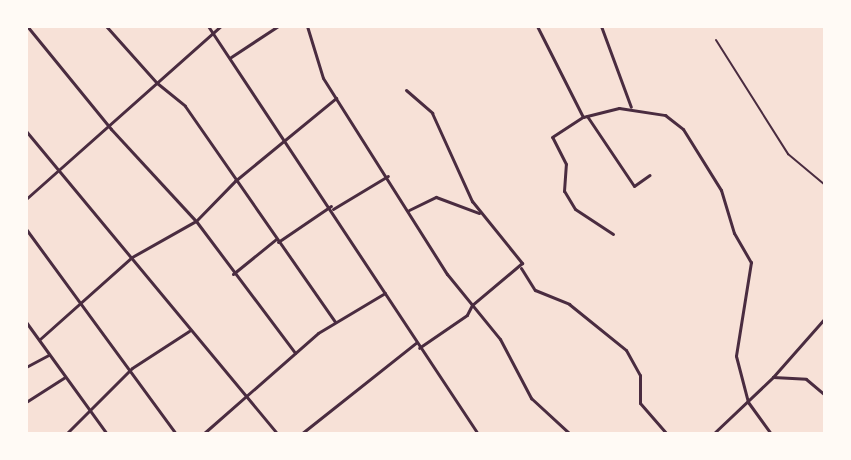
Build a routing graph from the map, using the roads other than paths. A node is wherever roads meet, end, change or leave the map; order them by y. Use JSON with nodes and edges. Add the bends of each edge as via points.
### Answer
{"nodes":[{"id":1,"x":27,"y":26,"type":"edge"},
{"id":2,"x":106,"y":26,"type":"edge"},
{"id":3,"x":208,"y":26,"type":"edge"},
{"id":4,"x":221,"y":26,"type":"edge"},
{"id":5,"x":278,"y":26,"type":"edge"},
{"id":6,"x":306,"y":26,"type":"edge"},
{"id":7,"x":537,"y":26,"type":"edge"},
{"id":8,"x":601,"y":26,"type":"edge"},
{"id":9,"x":213,"y":33,"type":"junction"},
{"id":10,"x":716,"y":40,"type":"dead end"},
{"id":11,"x":231,"y":57,"type":"junction"},
{"id":12,"x":157,"y":83,"type":"junction"},
{"id":13,"x":406,"y":90,"type":"dead end"},
{"id":14,"x":337,"y":98,"type":"junction"},
{"id":15,"x":631,"y":107,"type":"junction"},
{"id":16,"x":585,"y":116,"type":"junction"},
{"id":17,"x":111,"y":129,"type":"junction"},
{"id":18,"x":26,"y":131,"type":"edge"},
{"id":19,"x":285,"y":137,"type":"junction"},
{"id":20,"x":61,"y":171,"type":"junction"},
{"id":21,"x":650,"y":175,"type":"dead end"},
{"id":22,"x":388,"y":176,"type":"junction"},
{"id":23,"x":235,"y":181,"type":"junction"},
{"id":24,"x":825,"y":185,"type":"edge"},
{"id":25,"x":26,"y":198,"type":"edge"},
{"id":26,"x":332,"y":208,"type":"junction"},
{"id":27,"x":409,"y":210,"type":"junction"},
{"id":28,"x":480,"y":214,"type":"junction"},
{"id":29,"x":196,"y":221,"type":"junction"},
{"id":30,"x":26,"y":229,"type":"edge"},
{"id":31,"x":613,"y":234,"type":"dead end"},
{"id":32,"x":277,"y":240,"type":"junction"},
{"id":33,"x":132,"y":257,"type":"junction"},
{"id":34,"x":521,"y":268,"type":"junction"},
{"id":35,"x":233,"y":274,"type":"junction"},
{"id":36,"x":385,"y":293,"type":"junction"},
{"id":37,"x":80,"y":303,"type":"junction"},
{"id":38,"x":472,"y":306,"type":"junction"},
{"id":39,"x":825,"y":318,"type":"edge"},
{"id":40,"x":26,"y":322,"type":"edge"},
{"id":41,"x":335,"y":322,"type":"junction"},
{"id":42,"x":189,"y":330,"type":"junction"},
{"id":43,"x":40,"y":339,"type":"junction"},
{"id":44,"x":416,"y":343,"type":"junction"},
{"id":45,"x":419,"y":348,"type":"junction"},
{"id":46,"x":295,"y":353,"type":"junction"},
{"id":47,"x":49,"y":355,"type":"junction"},
{"id":48,"x":26,"y":368,"type":"edge"},
{"id":49,"x":132,"y":368,"type":"junction"},
{"id":50,"x":65,"y":377,"type":"junction"},
{"id":51,"x":772,"y":377,"type":"junction"},
{"id":52,"x":825,"y":395,"type":"edge"},
{"id":53,"x":246,"y":398,"type":"junction"},
{"id":54,"x":26,"y":402,"type":"edge"},
{"id":55,"x":748,"y":402,"type":"junction"},
{"id":56,"x":90,"y":410,"type":"junction"},
{"id":57,"x":66,"y":434,"type":"edge"},
{"id":58,"x":108,"y":434,"type":"edge"},
{"id":59,"x":176,"y":434,"type":"edge"},
{"id":60,"x":203,"y":434,"type":"edge"},
{"id":61,"x":278,"y":434,"type":"edge"},
{"id":62,"x":302,"y":434,"type":"edge"},
{"id":63,"x":478,"y":434,"type":"edge"},
{"id":64,"x":570,"y":434,"type":"edge"},
{"id":65,"x":667,"y":434,"type":"edge"},
{"id":66,"x":713,"y":434,"type":"edge"},
{"id":67,"x":772,"y":434,"type":"edge"}],
"edges":[{"from":1,"to":17,"type":"street"},
{"from":2,"to":12,"type":"street"},
{"from":3,"to":9,"type":"street"},
{"from":4,"to":9,"type":"street"},
{"from":5,"to":11,"type":"street"},
{"from":6,"to":14,"type":"street","via":[[314,40],[318,66]]},
{"from":7,"to":16,"type":"street"},
{"from":8,"to":15,"type":"street"},
{"from":9,"to":11,"type":"street"},
{"from":9,"to":12,"type":"street"},
{"from":10,"to":24,"type":"lane","via":[[788,154]]},
{"from":11,"to":19,"type":"street"},
{"from":12,"to":17,"type":"street"},
{"from":12,"to":23,"type":"street","via":[[186,106]]},
{"from":13,"to":28,"type":"street","via":[[437,122]]},
{"from":14,"to":19,"type":"street"},
{"from":14,"to":22,"type":"street"},
{"from":15,"to":16,"type":"street"},
{"from":15,"to":55,"type":"street","via":[[674,120],[730,206],[734,233],[752,266],[736,356]]},
{"from":16,"to":21,"type":"street","via":[[634,186]]},
{"from":16,"to":31,"type":"street","via":[[552,137],[566,164],[564,191],[575,209]]},
{"from":17,"to":20,"type":"street"},
{"from":17,"to":29,"type":"street"},
{"from":18,"to":20,"type":"street"},
{"from":19,"to":23,"type":"street"},
{"from":19,"to":26,"type":"street"},
{"from":20,"to":25,"type":"street"},
{"from":20,"to":33,"type":"street"},
{"from":22,"to":26,"type":"street"},
{"from":22,"to":27,"type":"street"},
{"from":23,"to":29,"type":"street"},
{"from":23,"to":32,"type":"street"},
{"from":26,"to":32,"type":"street"},
{"from":26,"to":36,"type":"street"},
{"from":27,"to":28,"type":"street","via":[[436,197]]},
{"from":27,"to":38,"type":"street","via":[[447,274]]},
{"from":28,"to":34,"type":"street","via":[[520,257]]},
{"from":29,"to":33,"type":"street"},
{"from":29,"to":35,"type":"street"},
{"from":30,"to":37,"type":"street"},
{"from":32,"to":35,"type":"street"},
{"from":32,"to":41,"type":"street"},
{"from":33,"to":37,"type":"street"},
{"from":33,"to":42,"type":"street"},
{"from":34,"to":38,"type":"street"},
{"from":34,"to":65,"type":"street","via":[[535,290],[569,304],[626,350],[640,375],[640,403]]},
{"from":35,"to":46,"type":"street"},
{"from":36,"to":41,"type":"street"},
{"from":36,"to":44,"type":"street"},
{"from":37,"to":43,"type":"street"},
{"from":37,"to":49,"type":"street"},
{"from":38,"to":45,"type":"street","via":[[467,315]]},
{"from":38,"to":64,"type":"street","via":[[505,346],[531,398]]},
{"from":39,"to":51,"type":"street"},
{"from":40,"to":43,"type":"street"},
{"from":41,"to":46,"type":"street"},
{"from":42,"to":49,"type":"street"},
{"from":42,"to":53,"type":"street"},
{"from":43,"to":47,"type":"street"},
{"from":44,"to":45,"type":"street"},
{"from":44,"to":62,"type":"street"},
{"from":45,"to":63,"type":"street"},
{"from":46,"to":53,"type":"street"},
{"from":47,"to":48,"type":"street"},
{"from":47,"to":50,"type":"street"},
{"from":49,"to":56,"type":"street"},
{"from":49,"to":59,"type":"street"},
{"from":50,"to":54,"type":"street"},
{"from":50,"to":56,"type":"street"},
{"from":51,"to":52,"type":"street","via":[[806,379]]},
{"from":51,"to":55,"type":"street"},
{"from":53,"to":60,"type":"street"},
{"from":53,"to":61,"type":"street"},
{"from":55,"to":66,"type":"street"},
{"from":55,"to":67,"type":"street"},
{"from":56,"to":57,"type":"street"},
{"from":56,"to":58,"type":"street"}]}
